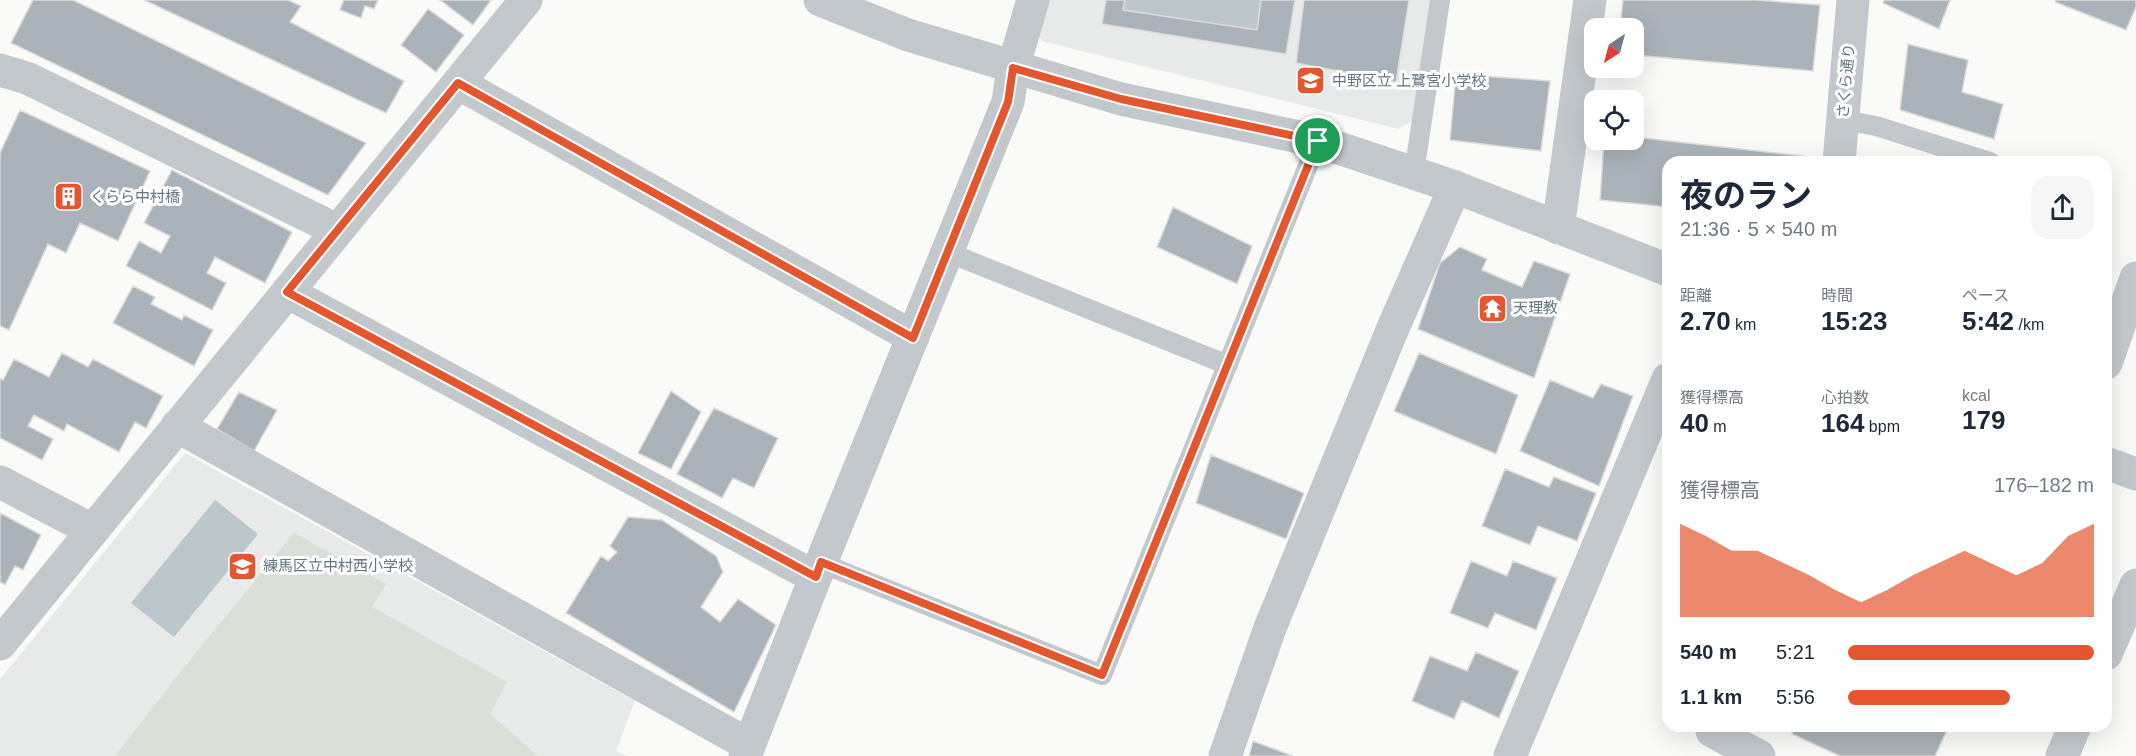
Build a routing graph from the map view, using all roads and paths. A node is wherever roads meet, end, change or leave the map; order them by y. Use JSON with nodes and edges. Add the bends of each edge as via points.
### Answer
{"nodes":[{"id":1,"x":525,"y":0,"type":"edge"},
{"id":2,"x":820,"y":0,"type":"edge"},
{"id":3,"x":1033,"y":0,"type":"edge"},
{"id":4,"x":1440,"y":0,"type":"edge"},
{"id":5,"x":1590,"y":0,"type":"edge"},
{"id":6,"x":1853,"y":0,"type":"edge"},
{"id":7,"x":1013,"y":68,"type":"junction"},
{"id":8,"x":0,"y":70,"type":"edge"},
{"id":9,"x":458,"y":83,"type":"junction"},
{"id":10,"x":1843,"y":120,"type":"junction"},
{"id":11,"x":1318,"y":141,"type":"junction"},
{"id":12,"x":1840,"y":156,"type":"edge"},
{"id":13,"x":1971,"y":156,"type":"edge"},
{"id":14,"x":1414,"y":173,"type":"junction"},
{"id":15,"x":1455,"y":187,"type":"junction"},
{"id":16,"x":1558,"y":228,"type":"junction"},
{"id":17,"x":337,"y":230,"type":"junction"},
{"id":18,"x":948,"y":252,"type":"junction"},
{"id":19,"x":1662,"y":268,"type":"edge"},
{"id":20,"x":2136,"y":278,"type":"edge"},
{"id":21,"x":287,"y":292,"type":"junction"},
{"id":22,"x":913,"y":338,"type":"junction"},
{"id":23,"x":2112,"y":346,"type":"edge"},
{"id":24,"x":1228,"y":365,"type":"junction"},
{"id":25,"x":1662,"y":393,"type":"edge"},
{"id":26,"x":177,"y":426,"type":"junction"},
{"id":27,"x":2112,"y":465,"type":"edge"},
{"id":28,"x":2136,"y":474,"type":"edge"},
{"id":29,"x":0,"y":482,"type":"edge"},
{"id":30,"x":92,"y":530,"type":"junction"},
{"id":31,"x":818,"y":570,"type":"junction"},
{"id":32,"x":2136,"y":585,"type":"edge"},
{"id":33,"x":2112,"y":640,"type":"edge"},
{"id":34,"x":0,"y":644,"type":"edge"},
{"id":35,"x":2072,"y":732,"type":"edge"},
{"id":36,"x":1709,"y":738,"type":"edge"},
{"id":37,"x":747,"y":751,"type":"edge"},
{"id":38,"x":1226,"y":756,"type":"edge"},
{"id":39,"x":1510,"y":756,"type":"edge"},
{"id":40,"x":1760,"y":756,"type":"edge"},
{"id":41,"x":2061,"y":756,"type":"edge"}],
"edges":[{"from":1,"to":9,"type":"street"},
{"from":2,"to":7,"type":"street","via":[[908,35]]},
{"from":3,"to":7,"type":"street"},
{"from":4,"to":14,"type":"lane"},
{"from":5,"to":16,"type":"street"},
{"from":6,"to":10,"type":"street","name":"さくら通り"},
{"from":7,"to":11,"type":"street","via":[[1121,99]]},
{"from":7,"to":18,"type":"street","via":[[1008,102]]},
{"from":8,"to":17,"type":"street","via":[[27,78]]},
{"from":9,"to":17,"type":"street"},
{"from":9,"to":22,"type":"street"},
{"from":10,"to":12,"type":"street","name":"さくら通り"},
{"from":10,"to":13,"type":"lane","via":[[1876,126]]},
{"from":11,"to":14,"type":"street"},
{"from":11,"to":24,"type":"lane"},
{"from":14,"to":15,"type":"street"},
{"from":15,"to":16,"type":"street"},
{"from":15,"to":38,"type":"street","via":[[1270,628]]},
{"from":16,"to":19,"type":"street"},
{"from":17,"to":21,"type":"street"},
{"from":18,"to":22,"type":"street"},
{"from":18,"to":24,"type":"lane"},
{"from":20,"to":23,"type":"street"},
{"from":21,"to":26,"type":"street"},
{"from":21,"to":31,"type":"street"},
{"from":22,"to":31,"type":"street"},
{"from":24,"to":31,"type":"lane","via":[[1102,675]]},
{"from":25,"to":39,"type":"street"},
{"from":26,"to":30,"type":"street"},
{"from":26,"to":37,"type":"street"},
{"from":27,"to":28,"type":"street"},
{"from":29,"to":30,"type":"street"},
{"from":30,"to":34,"type":"street"},
{"from":31,"to":37,"type":"street"},
{"from":32,"to":33,"type":"street"},
{"from":35,"to":41,"type":"street"},
{"from":36,"to":40,"type":"street"}]}
